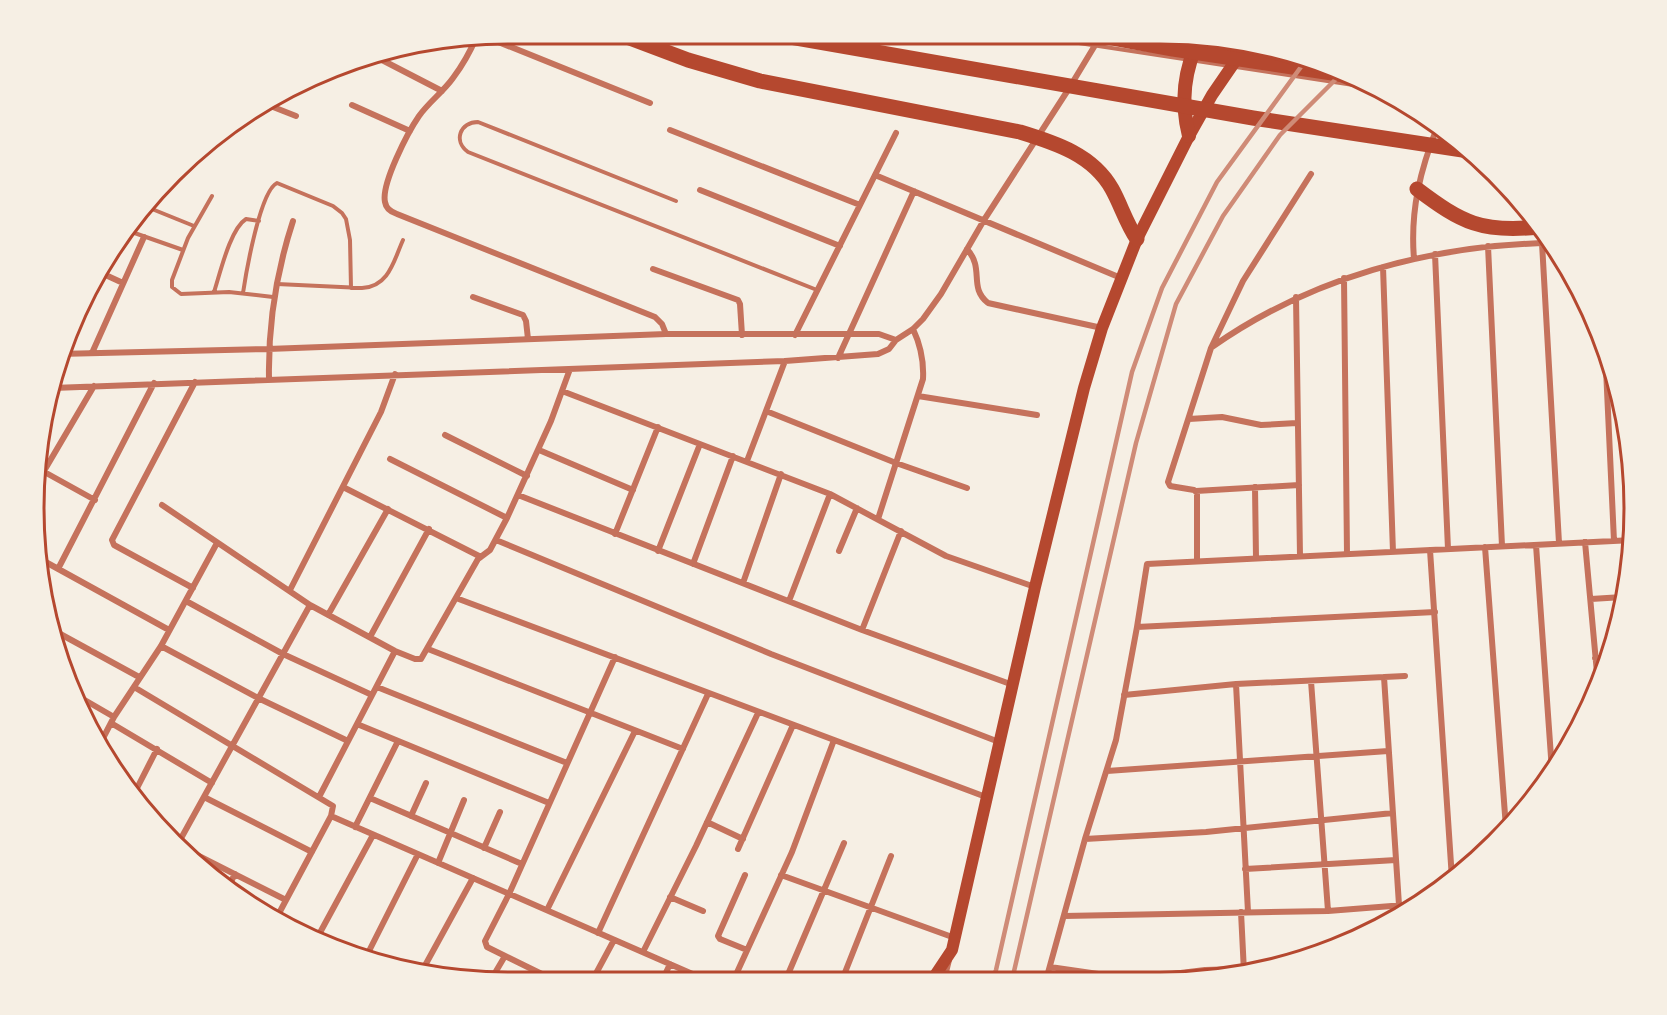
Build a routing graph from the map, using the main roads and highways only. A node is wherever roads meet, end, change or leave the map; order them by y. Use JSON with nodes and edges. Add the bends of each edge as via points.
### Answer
{"nodes":[{"id":1,"x":646,"y":44,"type":"edge"},
{"id":2,"x":835,"y":44,"type":"edge"},
{"id":3,"x":1145,"y":44,"type":"edge"},
{"id":4,"x":1197,"y":45,"type":"edge"},
{"id":5,"x":1242,"y":51,"type":"edge"},
{"id":6,"x":1315,"y":70,"type":"edge"},
{"id":7,"x":1189,"y":136,"type":"junction"},
{"id":8,"x":1453,"y":149,"type":"edge"},
{"id":9,"x":1417,"y":189,"type":"road end"},
{"id":10,"x":1530,"y":228,"type":"edge"},
{"id":11,"x":1137,"y":239,"type":"junction"},
{"id":12,"x":937,"y":972,"type":"edge"}],
"edges":[{"from":1,"to":11,"type":"highway","via":[[760,81],[1037,137],[1078,154],[1099,170]]},
{"from":2,"to":8,"type":"highway","via":[[1253,118]]},
{"from":3,"to":6,"type":"highway"},
{"from":4,"to":7,"type":"highway","via":[[1184,90]]},
{"from":5,"to":7,"type":"main road"},
{"from":7,"to":11,"type":"main road"},
{"from":9,"to":10,"type":"highway","via":[[1454,216],[1480,226]]},
{"from":11,"to":12,"type":"main road","via":[[1102,328],[1084,388],[953,944]]}]}
